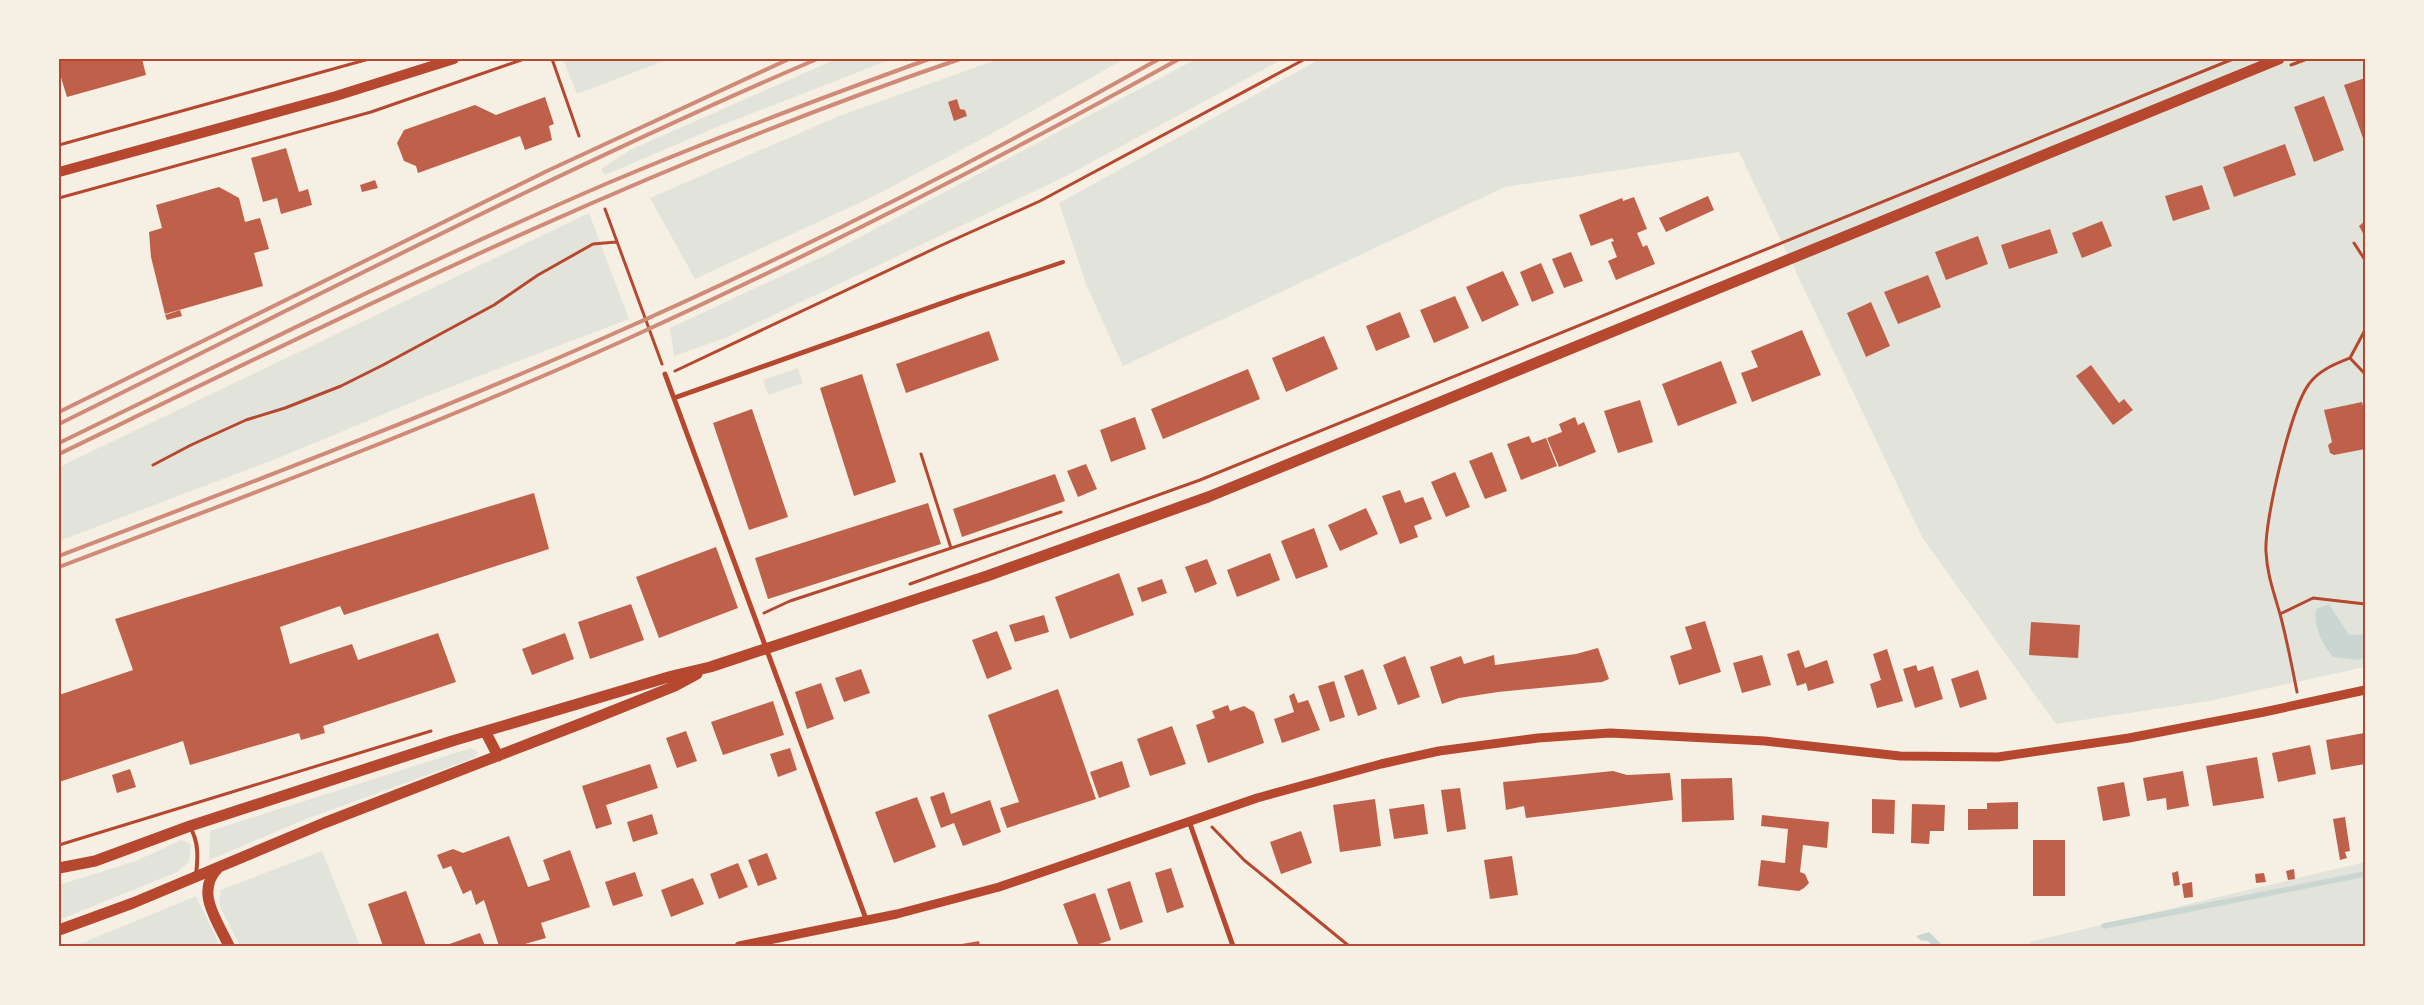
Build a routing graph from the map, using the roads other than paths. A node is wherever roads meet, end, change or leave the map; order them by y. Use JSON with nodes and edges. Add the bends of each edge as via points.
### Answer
{"nodes":[{"id":1,"x":454,"y":59,"type":"edge"},
{"id":2,"x":2278,"y":59,"type":"edge"},
{"id":3,"x":59,"y":172,"type":"edge"},
{"id":4,"x":1063,"y":262,"type":"dead end"},
{"id":5,"x":962,"y":296,"type":"joint"},
{"id":6,"x":665,"y":374,"type":"road end"},
{"id":7,"x":674,"y":398,"type":"junction"},
{"id":8,"x":766,"y":649,"type":"junction"},
{"id":9,"x":710,"y":668,"type":"junction"},
{"id":10,"x":2365,"y":690,"type":"edge"},
{"id":11,"x":486,"y":732,"type":"junction"},
{"id":12,"x":498,"y":756,"type":"junction"},
{"id":13,"x":1189,"y":820,"type":"junction"},
{"id":14,"x":190,"y":826,"type":"junction"},
{"id":15,"x":95,"y":861,"type":"junction"},
{"id":16,"x":220,"y":865,"type":"junction"},
{"id":17,"x":59,"y":868,"type":"edge"},
{"id":18,"x":196,"y":875,"type":"junction"},
{"id":19,"x":59,"y":876,"type":"edge"},
{"id":20,"x":866,"y":920,"type":"junction"},
{"id":21,"x":59,"y":930,"type":"edge"},
{"id":22,"x":229,"y":946,"type":"edge"},
{"id":23,"x":739,"y":946,"type":"edge"},
{"id":24,"x":1233,"y":946,"type":"edge"}],
"edges":[{"from":1,"to":3,"type":"main road","via":[[336,96]]},
{"from":2,"to":8,"type":"main road","via":[[1208,497],[987,576]]},
{"from":4,"to":5,"type":"lane"},
{"from":5,"to":7,"type":"street"},
{"from":6,"to":7,"type":"street"},
{"from":7,"to":8,"type":"street"},
{"from":8,"to":9,"type":"main road"},
{"from":8,"to":20,"type":"street"},
{"from":9,"to":11,"type":"main road","via":[[672,676]]},
{"from":9,"to":12,"type":"main road","via":[[675,686]]},
{"from":10,"to":13,"type":"street","via":[[2129,738],[1998,757],[1900,756],[1765,741],[1642,734],[1538,738],[1439,751],[1381,764]]},
{"from":11,"to":12,"type":"main road"},
{"from":11,"to":14,"type":"main road"},
{"from":12,"to":16,"type":"main road"},
{"from":13,"to":20,"type":"street","via":[[999,887]]},
{"from":13,"to":24,"type":"street"},
{"from":14,"to":15,"type":"main road"},
{"from":14,"to":18,"type":"lane","via":[[198,854]]},
{"from":15,"to":17,"type":"main road"},
{"from":15,"to":19,"type":"main road"},
{"from":16,"to":18,"type":"main road"},
{"from":16,"to":22,"type":"main road","via":[[211,875],[206,894]]},
{"from":18,"to":21,"type":"main road","via":[[133,903]]},
{"from":20,"to":23,"type":"street"}]}
